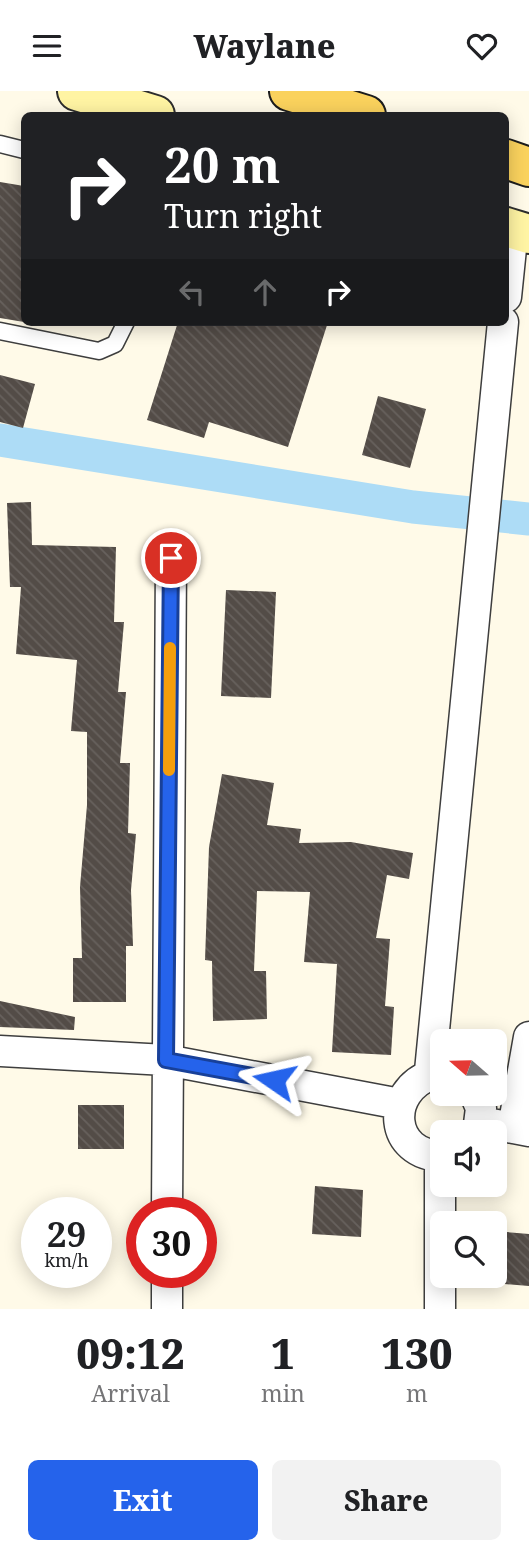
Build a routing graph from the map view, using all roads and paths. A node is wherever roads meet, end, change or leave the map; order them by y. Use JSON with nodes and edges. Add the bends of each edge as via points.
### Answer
{"nodes":[{"id":1,"x":289,"y":91,"type":"edge"},
{"id":2,"x":97,"y":103,"type":"edge"},
{"id":3,"x":140,"y":112,"type":"edge"},
{"id":4,"x":356,"y":112,"type":"edge"},
{"id":5,"x":0,"y":144,"type":"edge"},
{"id":6,"x":21,"y":149,"type":"edge"},
{"id":7,"x":509,"y":160,"type":"edge"},
{"id":8,"x":529,"y":167,"type":"edge"},
{"id":9,"x":516,"y":230,"type":"edge"},
{"id":10,"x":509,"y":277,"type":"edge"},
{"id":11,"x":124,"y":326,"type":"edge"},
{"id":12,"x":503,"y":326,"type":"edge"},
{"id":13,"x":37,"y":330,"type":"edge"},
{"id":14,"x":0,"y":331,"type":"edge"},
{"id":15,"x":171,"y":558,"type":"dead end"},
{"id":16,"x":440,"y":1029,"type":"edge"},
{"id":17,"x":529,"y":1037,"type":"edge"},
{"id":18,"x":0,"y":1051,"type":"edge"},
{"id":19,"x":166,"y":1060,"type":"junction"},
{"id":20,"x":430,"y":1075,"type":"edge"},
{"id":21,"x":400,"y":1104,"type":"junction"},
{"id":22,"x":478,"y":1116,"type":"edge"},
{"id":23,"x":521,"y":1130,"type":"edge"},
{"id":24,"x":430,"y":1153,"type":"edge"},
{"id":25,"x":167,"y":1197,"type":"edge"},
{"id":26,"x":441,"y":1197,"type":"edge"},
{"id":27,"x":167,"y":1288,"type":"edge"},
{"id":28,"x":167,"y":1309,"type":"edge"},
{"id":29,"x":440,"y":1309,"type":"edge"}],
"edges":[{"from":1,"to":4,"type":"main road"},
{"from":2,"to":3,"type":"main road"},
{"from":5,"to":6,"type":"lane"},
{"from":7,"to":8,"type":"main road"},
{"from":9,"to":10,"type":"street"},
{"from":11,"to":13,"type":"lane","via":[[115,344],[99,351]]},
{"from":12,"to":16,"type":"street"},
{"from":13,"to":14,"type":"lane"},
{"from":15,"to":19,"type":"street"},
{"from":17,"to":23,"type":"street"},
{"from":18,"to":19,"type":"street"},
{"from":19,"to":21,"type":"street"},
{"from":19,"to":25,"type":"street"},
{"from":20,"to":21,"type":"street","via":[[412,1084]]},
{"from":21,"to":24,"type":"street","via":[[401,1129],[407,1140],[416,1150]]},
{"from":22,"to":23,"type":"street"},
{"from":26,"to":29,"type":"street"},
{"from":27,"to":28,"type":"street"}]}
